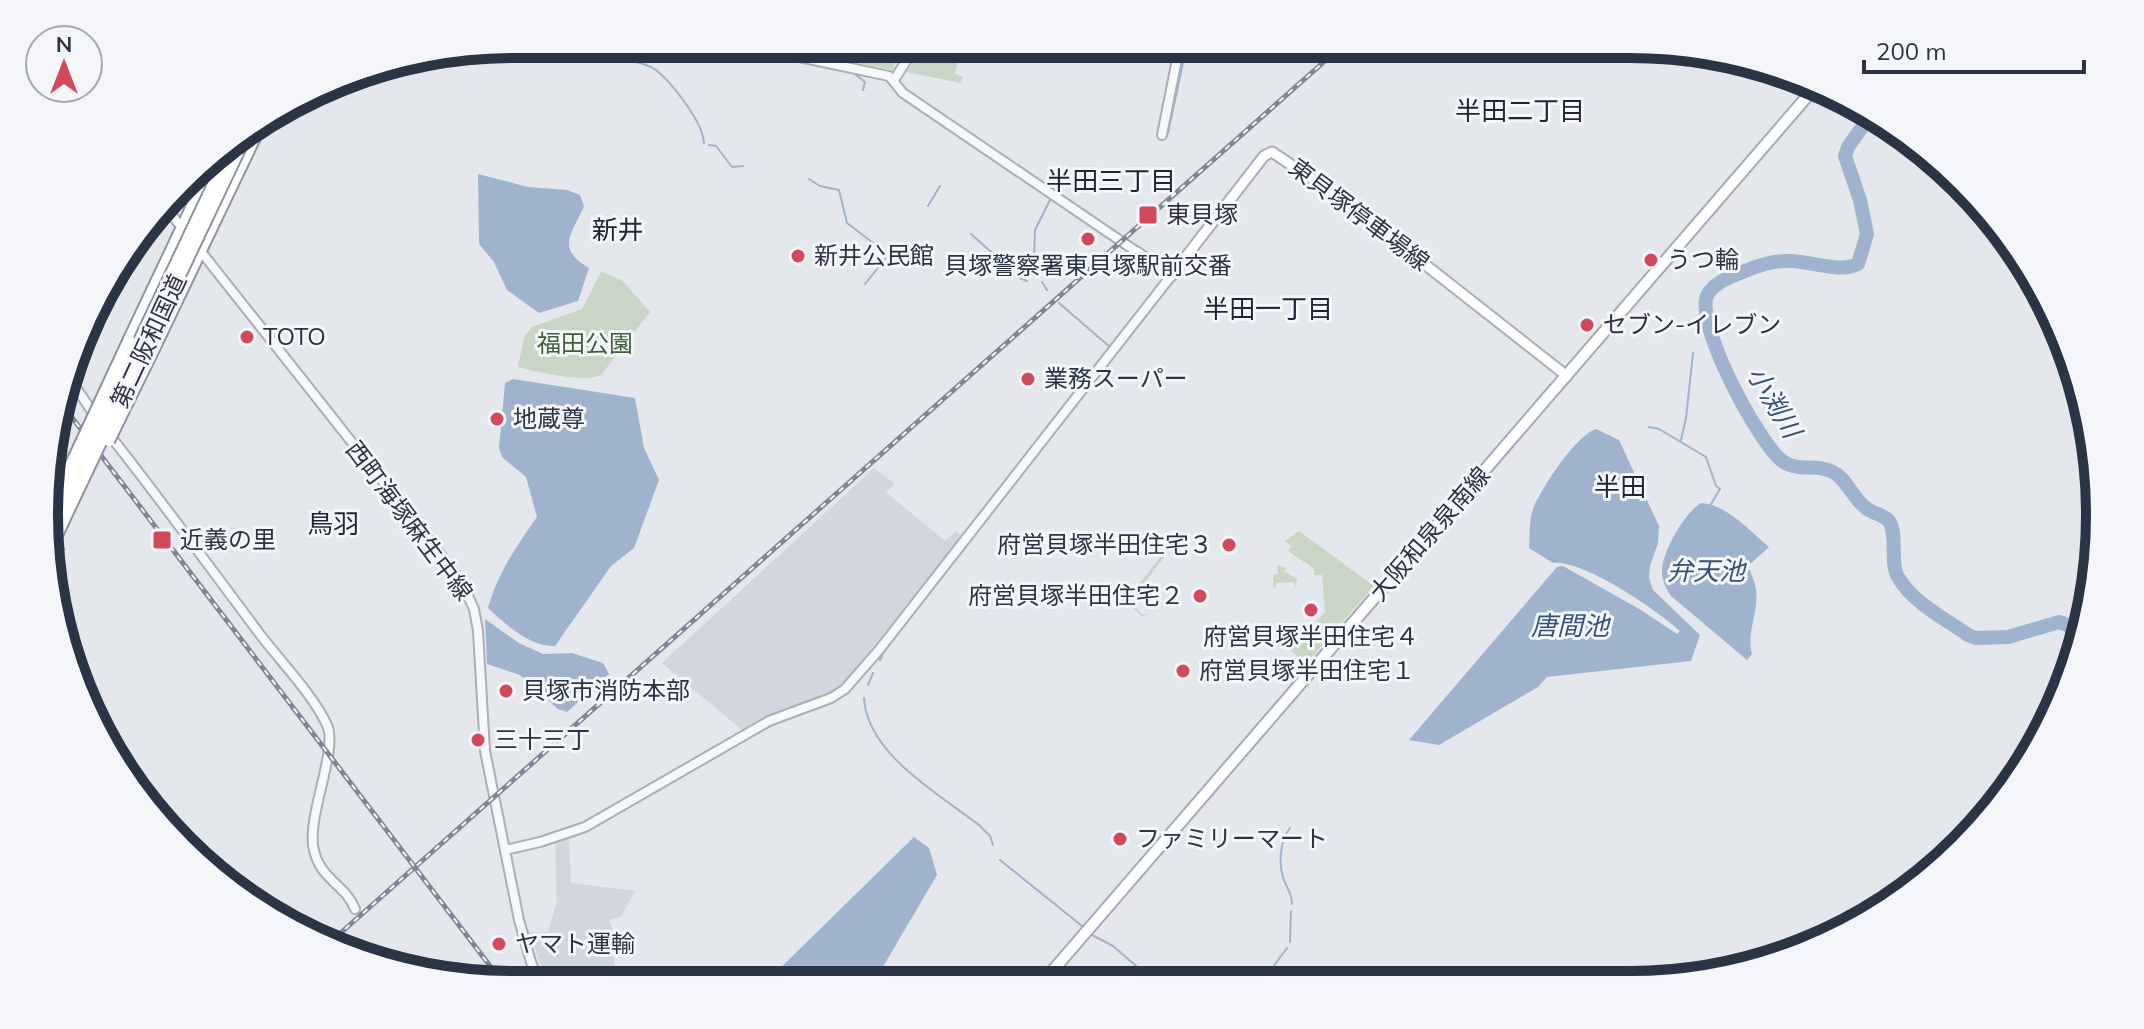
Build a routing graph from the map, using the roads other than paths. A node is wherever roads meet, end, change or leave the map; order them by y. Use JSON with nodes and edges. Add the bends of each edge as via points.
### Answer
{"nodes":[{"id":1,"x":805,"y":58,"type":"edge"},
{"id":2,"x":908,"y":58,"type":"edge"},
{"id":3,"x":1177,"y":58,"type":"edge"},
{"id":4,"x":894,"y":80,"type":"junction"},
{"id":5,"x":1808,"y":95,"type":"edge"},
{"id":6,"x":1162,"y":135,"type":"dead end"},
{"id":7,"x":254,"y":140,"type":"edge"},
{"id":8,"x":239,"y":150,"type":"edge"},
{"id":9,"x":223,"y":164,"type":"edge"},
{"id":10,"x":204,"y":180,"type":"edge"},
{"id":11,"x":171,"y":214,"type":"edge"},
{"id":12,"x":182,"y":228,"type":"junction"},
{"id":13,"x":201,"y":252,"type":"junction"},
{"id":14,"x":1137,"y":252,"type":"joint"},
{"id":15,"x":1171,"y":276,"type":"junction"},
{"id":16,"x":1567,"y":376,"type":"junction"},
{"id":17,"x":76,"y":387,"type":"edge"},
{"id":18,"x":59,"y":490,"type":"edge"},
{"id":19,"x":58,"y":512,"type":"edge"},
{"id":20,"x":59,"y":532,"type":"edge"},
{"id":21,"x":59,"y":544,"type":"edge"},
{"id":22,"x":505,"y":850,"type":"junction"},
{"id":23,"x":355,"y":909,"type":"dead end"},
{"id":24,"x":535,"y":971,"type":"edge"},
{"id":25,"x":1052,"y":971,"type":"edge"}],
"edges":[{"from":1,"to":4,"type":"street"},
{"from":2,"to":4,"type":"street"},
{"from":3,"to":6,"type":"street"},
{"from":4,"to":14,"type":"street","via":[[903,93]]},
{"from":5,"to":16,"type":"main road","name":"大阪和泉泉南線"},
{"from":7,"to":13,"type":"main road"},
{"from":8,"to":20,"type":"main road","name":"第二阪和国道","bridge":true},
{"from":9,"to":19,"type":"main road","name":"第二阪和国道","bridge":true},
{"from":10,"to":12,"type":"main road"},
{"from":11,"to":12,"type":"street","name":"西町海塚麻生中線"},
{"from":12,"to":13,"type":"street","name":"西町海塚麻生中線"},
{"from":12,"to":18,"type":"main road","bridge":true},
{"from":13,"to":21,"type":"main road","bridge":true},
{"from":13,"to":22,"type":"street","name":"西町海塚麻生中線","via":[[468,593],[478,631],[485,751]]},
{"from":14,"to":15,"type":"main road"},
{"from":15,"to":16,"type":"main road","name":"東貝塚停車場線","via":[[1272,152],[1339,197]]},
{"from":15,"to":22,"type":"street","via":[[845,689],[769,721],[585,827]]},
{"from":16,"to":25,"type":"main road","name":"大阪和泉泉南線"},
{"from":17,"to":23,"type":"street","via":[[328,726],[313,843],[322,872]]},
{"from":22,"to":24,"type":"street","name":"西町海塚麻生中線"}]}
